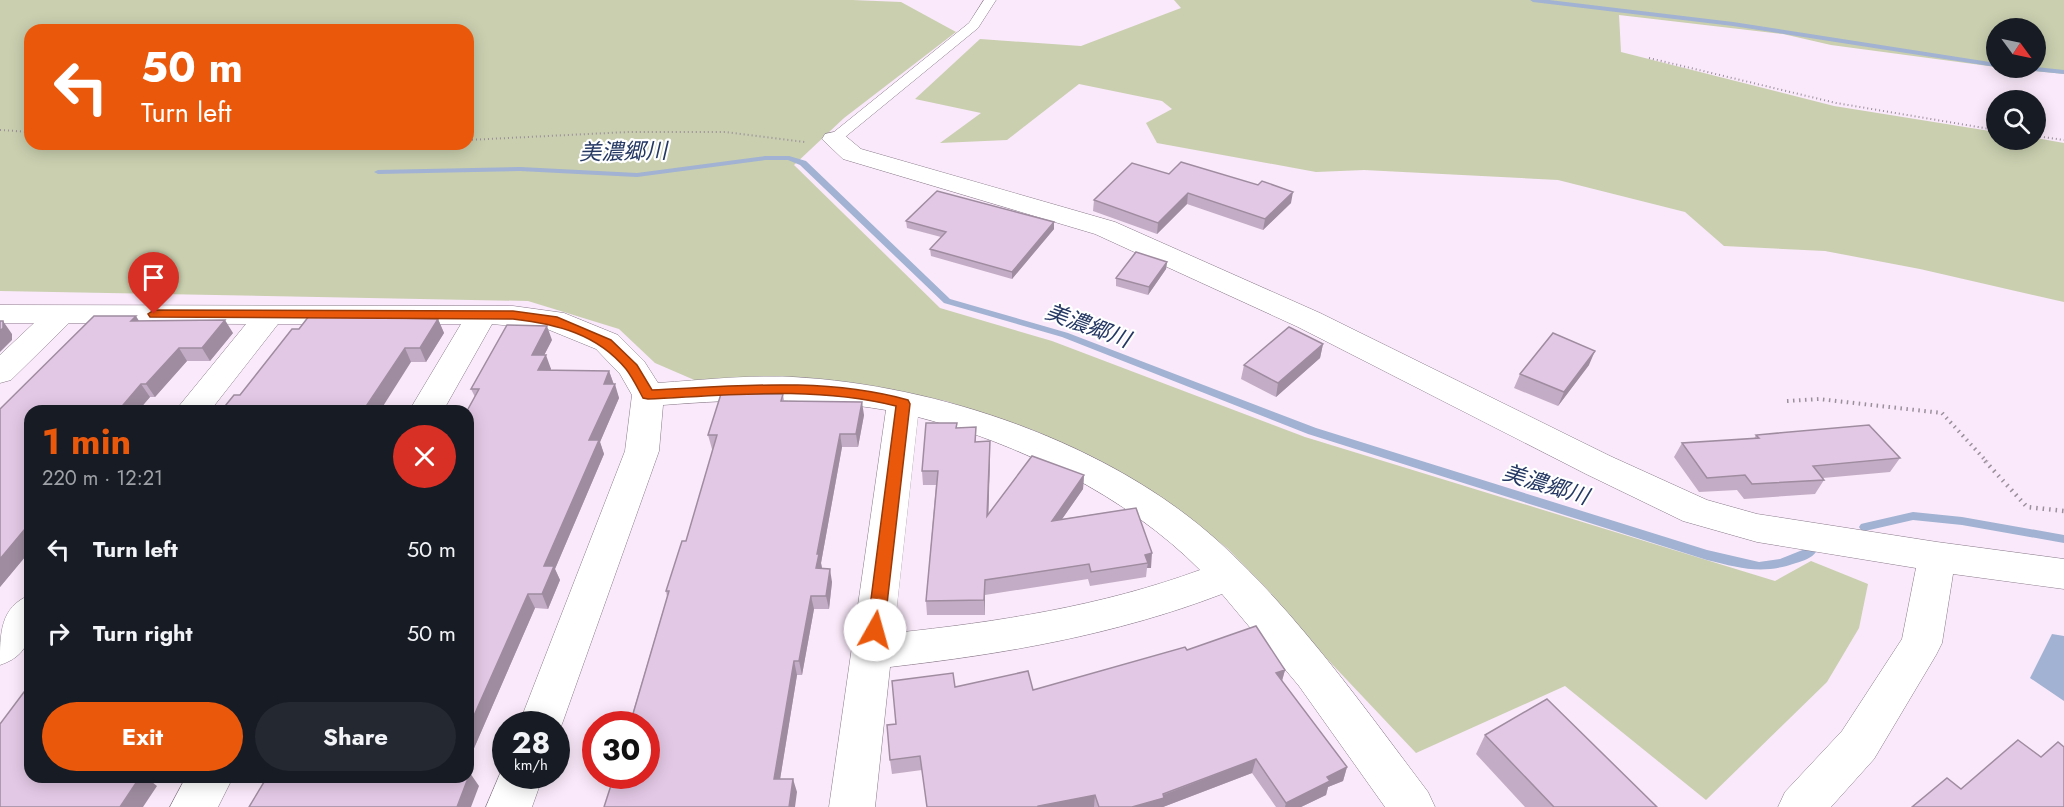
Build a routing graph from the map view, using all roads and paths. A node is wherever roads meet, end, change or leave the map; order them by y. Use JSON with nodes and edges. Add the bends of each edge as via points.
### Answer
{"nodes":[{"id":1,"x":990,"y":0,"type":"edge"},
{"id":2,"x":1649,"y":58,"type":"dead end"},
{"id":3,"x":1986,"y":128,"type":"edge"},
{"id":4,"x":0,"y":130,"type":"edge"},
{"id":5,"x":24,"y":132,"type":"edge"},
{"id":6,"x":2046,"y":137,"type":"edge"},
{"id":7,"x":834,"y":139,"type":"junction"},
{"id":8,"x":474,"y":140,"type":"edge"},
{"id":9,"x":2064,"y":140,"type":"edge"},
{"id":10,"x":0,"y":314,"type":"edge"},
{"id":11,"x":62,"y":314,"type":"junction"},
{"id":12,"x":270,"y":314,"type":"junction"},
{"id":13,"x":482,"y":315,"type":"junction"},
{"id":14,"x":0,"y":373,"type":"edge"},
{"id":15,"x":648,"y":395,"type":"junction"},
{"id":16,"x":1787,"y":401,"type":"dead end"},
{"id":17,"x":903,"y":404,"type":"junction"},
{"id":18,"x":197,"y":405,"type":"edge"},
{"id":19,"x":430,"y":405,"type":"edge"},
{"id":20,"x":2064,"y":511,"type":"edge"},
{"id":21,"x":1937,"y":557,"type":"junction"},
{"id":22,"x":2064,"y":574,"type":"edge"},
{"id":23,"x":1228,"y":576,"type":"junction"},
{"id":24,"x":24,"y":618,"type":"edge"},
{"id":25,"x":0,"y":648,"type":"edge"},
{"id":26,"x":873,"y":652,"type":"junction"},
{"id":27,"x":545,"y":711,"type":"edge"},
{"id":28,"x":207,"y":783,"type":"edge"},
{"id":29,"x":516,"y":789,"type":"edge"},
{"id":30,"x":1401,"y":804,"type":"edge"},
{"id":31,"x":193,"y":807,"type":"edge"},
{"id":32,"x":509,"y":807,"type":"edge"},
{"id":33,"x":852,"y":807,"type":"edge"},
{"id":34,"x":1800,"y":807,"type":"edge"}],
"edges":[{"from":1,"to":7,"type":"lane","via":[[974,25]]},
{"from":2,"to":3,"type":"path","via":[[1836,103]]},
{"from":4,"to":5,"type":"path"},
{"from":6,"to":9,"type":"path"},
{"from":7,"to":8,"type":"path","via":[[814,142],[725,132],[628,132]]},
{"from":7,"to":21,"type":"street","via":[[852,154],[1105,228],[1309,320],[1696,511],[1757,528]]},
{"from":10,"to":11,"type":"street"},
{"from":11,"to":12,"type":"street"},
{"from":11,"to":14,"type":"street"},
{"from":12,"to":13,"type":"street"},
{"from":12,"to":18,"type":"street"},
{"from":13,"to":15,"type":"street","via":[[553,320],[607,342],[633,368]]},
{"from":13,"to":19,"type":"street"},
{"from":15,"to":17,"type":"street","via":[[791,388],[867,395]]},
{"from":15,"to":27,"type":"street","via":[[642,452]]},
{"from":16,"to":20,"type":"path","via":[[1819,399],[1942,413],[2027,507]]},
{"from":17,"to":23,"type":"street","via":[[1000,430],[1072,461],[1128,494],[1202,548]]},
{"from":17,"to":26,"type":"street"},
{"from":21,"to":22,"type":"street"},
{"from":21,"to":34,"type":"street","via":[[1922,643],[1858,745]]},
{"from":23,"to":26,"type":"street","via":[[1160,601],[1078,621],[966,642]]},
{"from":23,"to":30,"type":"street","via":[[1282,634]]},
{"from":24,"to":25,"type":"street"},
{"from":26,"to":33,"type":"street"},
{"from":28,"to":31,"type":"street"},
{"from":29,"to":32,"type":"street"}]}
